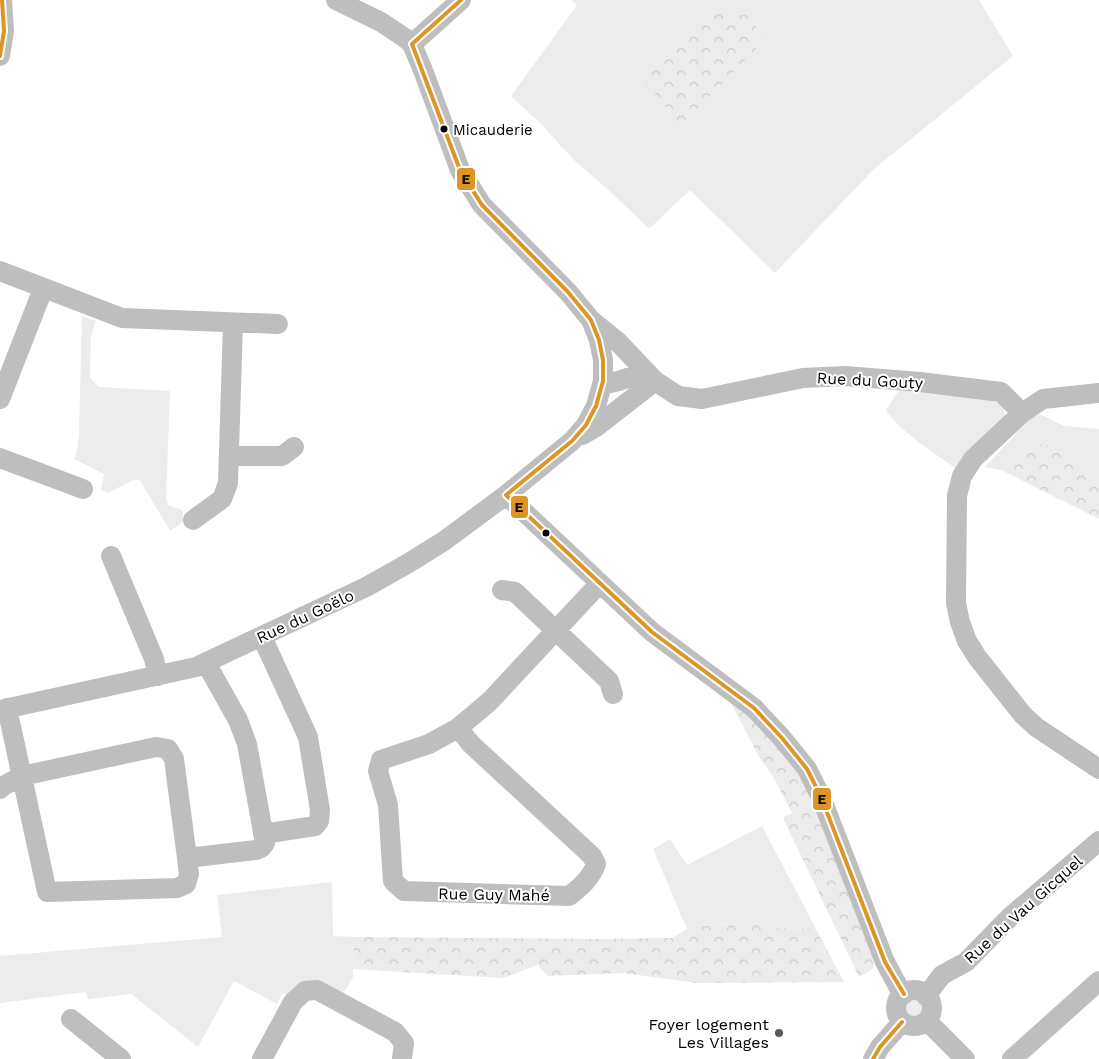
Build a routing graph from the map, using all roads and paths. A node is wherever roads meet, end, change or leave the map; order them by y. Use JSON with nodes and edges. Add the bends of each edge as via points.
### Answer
{"nodes":[{"id":1,"x":2,"y":0,"type":"edge"},
{"id":2,"x":336,"y":0,"type":"edge"},
{"id":3,"x":461,"y":0,"type":"edge"},
{"id":4,"x":412,"y":44,"type":"junction"},
{"id":5,"x":0,"y":56,"type":"edge"},
{"id":6,"x":0,"y":271,"type":"edge"},
{"id":7,"x":43,"y":289,"type":"junction"},
{"id":8,"x":591,"y":320,"type":"junction"},
{"id":9,"x":233,"y":323,"type":"junction"},
{"id":10,"x":278,"y":324,"type":"dead end"},
{"id":11,"x":651,"y":376,"type":"junction"},
{"id":12,"x":602,"y":384,"type":"junction"},
{"id":13,"x":1099,"y":393,"type":"edge"},
{"id":14,"x":0,"y":399,"type":"edge"},
{"id":15,"x":1022,"y":413,"type":"junction"},
{"id":16,"x":572,"y":441,"type":"junction"},
{"id":17,"x":294,"y":447,"type":"dead end"},
{"id":18,"x":229,"y":456,"type":"junction"},
{"id":19,"x":0,"y":458,"type":"edge"},
{"id":20,"x":82,"y":489,"type":"dead end"},
{"id":21,"x":506,"y":495,"type":"junction"},
{"id":22,"x":193,"y":520,"type":"dead end"},
{"id":23,"x":111,"y":556,"type":"dead end"},
{"id":24,"x":600,"y":583,"type":"junction"},
{"id":25,"x":502,"y":590,"type":"dead end"},
{"id":26,"x":555,"y":630,"type":"junction"},
{"id":27,"x":262,"y":636,"type":"junction"},
{"id":28,"x":206,"y":663,"type":"junction"},
{"id":29,"x":158,"y":676,"type":"junction"},
{"id":30,"x":613,"y":694,"type":"dead end"},
{"id":31,"x":3,"y":709,"type":"edge"},
{"id":32,"x":458,"y":728,"type":"junction"},
{"id":33,"x":1099,"y":769,"type":"edge"},
{"id":34,"x":22,"y":776,"type":"junction"},
{"id":35,"x":0,"y":789,"type":"edge"},
{"id":36,"x":263,"y":834,"type":"junction"},
{"id":37,"x":1099,"y":841,"type":"edge"},
{"id":38,"x":187,"y":858,"type":"junction"},
{"id":39,"x":1099,"y":982,"type":"edge"},
{"id":40,"x":904,"y":994,"type":"junction"},
{"id":41,"x":926,"y":996,"type":"junction"},
{"id":42,"x":71,"y":1019,"type":"dead end"},
{"id":43,"x":927,"y":1021,"type":"junction"},
{"id":44,"x":902,"y":1022,"type":"junction"},
{"id":45,"x":121,"y":1059,"type":"edge"},
{"id":46,"x":262,"y":1059,"type":"edge"},
{"id":47,"x":402,"y":1059,"type":"edge"},
{"id":48,"x":873,"y":1059,"type":"edge"},
{"id":49,"x":965,"y":1059,"type":"edge"},
{"id":50,"x":1012,"y":1059,"type":"edge"}],
"edges":[{"from":1,"to":5,"type":"street","via":[[4,31]]},
{"from":2,"to":4,"type":"street","via":[[381,22]]},
{"from":3,"to":4,"type":"street"},
{"from":4,"to":8,"type":"street","via":[[460,170],[482,205],[568,292]]},
{"from":6,"to":7,"type":"street"},
{"from":7,"to":9,"type":"street","via":[[122,318]]},
{"from":7,"to":14,"type":"street"},
{"from":8,"to":11,"type":"street","name":"Rue du Gouty"},
{"from":8,"to":12,"type":"street","name":"Rue du Goëlo","via":[[603,360]]},
{"from":9,"to":10,"type":"street"},
{"from":9,"to":18,"type":"street"},
{"from":11,"to":12,"type":"street","via":[[632,375],[611,384]]},
{"from":11,"to":15,"type":"street","name":"Rue du Gouty","via":[[678,396],[702,399],[825,376],[920,382],[1001,392]]},
{"from":11,"to":16,"type":"street","name":"Rue du Goëlo","via":[[596,427]]},
{"from":12,"to":16,"type":"street","name":"Rue du Goëlo","via":[[596,406]]},
{"from":13,"to":15,"type":"street","via":[[1043,399]]},
{"from":15,"to":33,"type":"street","via":[[974,459],[962,476],[957,496],[956,603],[960,622],[977,658],[1023,715]]},
{"from":16,"to":21,"type":"street","name":"Rue du Goëlo"},
{"from":17,"to":18,"type":"street","via":[[282,456]]},
{"from":18,"to":22,"type":"street","via":[[228,483],[222,499]]},
{"from":19,"to":20,"type":"street"},
{"from":21,"to":24,"type":"street"},
{"from":21,"to":27,"type":"street","name":"Rue du Goëlo","via":[[407,564]]},
{"from":23,"to":29,"type":"street","via":[[154,658]]},
{"from":24,"to":26,"type":"street","name":"Rue Guy Mahé"},
{"from":24,"to":40,"type":"street","via":[[652,632],[754,708],[807,769],[885,962]]},
{"from":25,"to":26,"type":"street","via":[[515,592]]},
{"from":26,"to":30,"type":"street","via":[[609,681]]},
{"from":26,"to":32,"type":"street","name":"Rue Guy Mahé","via":[[490,701]]},
{"from":27,"to":28,"type":"street","name":"Rue du Goëlo"},
{"from":27,"to":36,"type":"street","via":[[308,737],[320,810],[315,826]]},
{"from":28,"to":29,"type":"street","name":"Rue du Goëlo"},
{"from":28,"to":36,"type":"street","via":[[238,720],[247,744]]},
{"from":29,"to":31,"type":"street","name":"Rue du Goëlo"},
{"from":31,"to":34,"type":"street"},
{"from":32,"to":32,"type":"street","name":"Rue Guy Mahé","via":[[429,744],[381,760],[378,771],[388,805],[393,881],[404,891],[569,896],[584,885],[594,870],[596,864],[592,856],[471,744]]},
{"from":34,"to":35,"type":"street"},
{"from":34,"to":38,"type":"street","via":[[156,747],[168,749],[174,760]]},
{"from":34,"to":38,"type":"street","via":[[47,892],[177,888],[186,884],[189,874]]},
{"from":36,"to":38,"type":"street","via":[[265,843],[256,850]]},
{"from":37,"to":41,"type":"street","name":"Rue du Vau Gicquel","via":[[1010,917],[966,962],[942,975]]},
{"from":39,"to":50,"type":"street"},
{"from":40,"to":41,"type":"street","via":[[913,990]]},
{"from":40,"to":44,"type":"street","via":[[896,1007]]},
{"from":41,"to":43,"type":"street","via":[[932,1006]]},
{"from":42,"to":45,"type":"street"},
{"from":43,"to":44,"type":"street","via":[[917,1026]]},
{"from":43,"to":49,"type":"street"},
{"from":44,"to":48,"type":"street"},
{"from":46,"to":47,"type":"street","via":[[293,1002],[305,991],[317,990],[395,1032],[404,1043]]}]}
